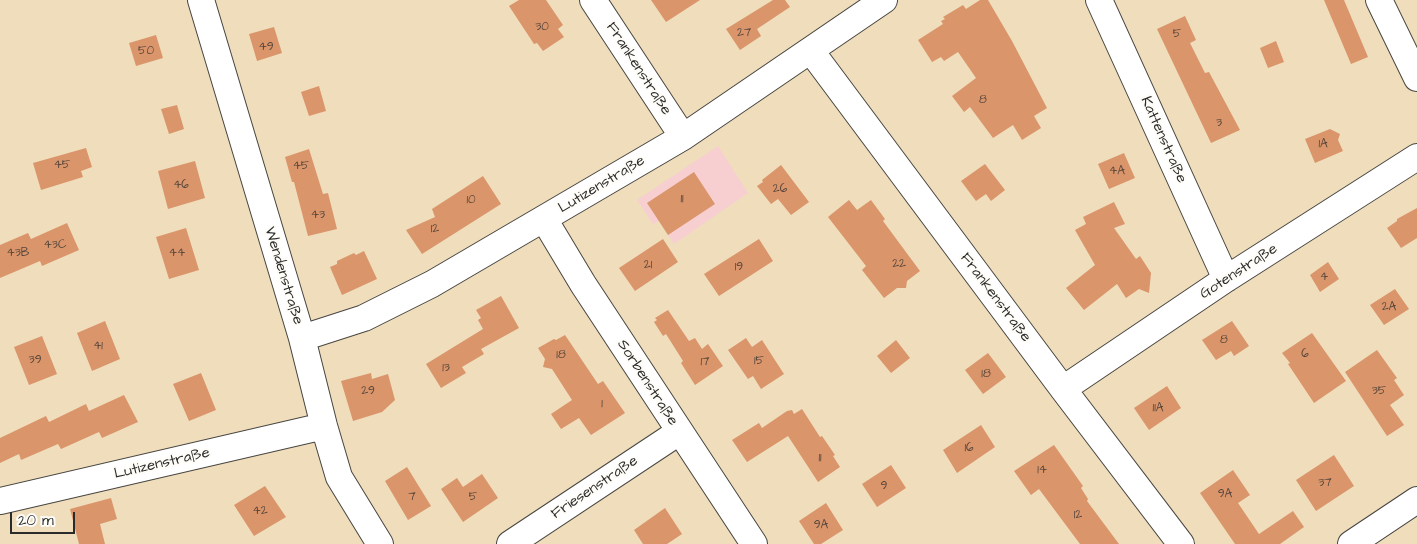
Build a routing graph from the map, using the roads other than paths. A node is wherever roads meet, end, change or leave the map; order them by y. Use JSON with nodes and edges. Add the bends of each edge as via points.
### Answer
{"nodes":[{"id":1,"x":200,"y":0,"type":"edge"},
{"id":2,"x":593,"y":0,"type":"edge"},
{"id":3,"x":884,"y":0,"type":"edge"},
{"id":4,"x":1099,"y":0,"type":"edge"},
{"id":5,"x":1379,"y":0,"type":"edge"},
{"id":6,"x":811,"y":51,"type":"junction"},
{"id":7,"x":1417,"y":78,"type":"edge"},
{"id":8,"x":683,"y":137,"type":"junction"},
{"id":9,"x":1417,"y":157,"type":"edge"},
{"id":10,"x":544,"y":219,"type":"junction"},
{"id":11,"x":1226,"y":279,"type":"junction"},
{"id":12,"x":302,"y":338,"type":"junction"},
{"id":13,"x":1063,"y":388,"type":"junction"},
{"id":14,"x":324,"y":426,"type":"junction"},
{"id":15,"x":679,"y":432,"type":"junction"},
{"id":16,"x":1417,"y":500,"type":"edge"},
{"id":17,"x":0,"y":501,"type":"edge"},
{"id":18,"x":380,"y":544,"type":"edge"},
{"id":19,"x":510,"y":544,"type":"edge"},
{"id":20,"x":754,"y":544,"type":"edge"},
{"id":21,"x":1181,"y":544,"type":"edge"},
{"id":22,"x":1351,"y":544,"type":"edge"}],
"edges":[{"from":1,"to":12,"type":"street","name":"Wendenstraße"},
{"from":2,"to":8,"type":"street","name":"Frankenstraße"},
{"from":3,"to":6,"type":"street","name":"Lutizenstraße"},
{"from":4,"to":11,"type":"street","name":"Kattenstraße"},
{"from":5,"to":7,"type":"street"},
{"from":6,"to":8,"type":"street","name":"Lutizenstraße"},
{"from":6,"to":13,"type":"street","name":"Frankenstraße"},
{"from":8,"to":10,"type":"street","name":"Lutizenstraße"},
{"from":9,"to":11,"type":"street","name":"Gotenstraße"},
{"from":10,"to":12,"type":"street","name":"Lutizenstraße","via":[[432,284],[364,318]]},
{"from":10,"to":15,"type":"street","name":"Sorbenstraße","via":[[582,284]]},
{"from":11,"to":13,"type":"street","name":"Gotenstraße"},
{"from":12,"to":14,"type":"street","name":"Wendenstraße"},
{"from":13,"to":21,"type":"street","name":"Frankenstraße"},
{"from":14,"to":17,"type":"street","name":"Lutizenstraße"},
{"from":14,"to":18,"type":"street","name":"Wendenstraße","via":[[339,477]]},
{"from":15,"to":19,"type":"street","name":"Friesenstraße"},
{"from":15,"to":20,"type":"street","name":"Sorbenstraße"},
{"from":16,"to":22,"type":"street"}]}
